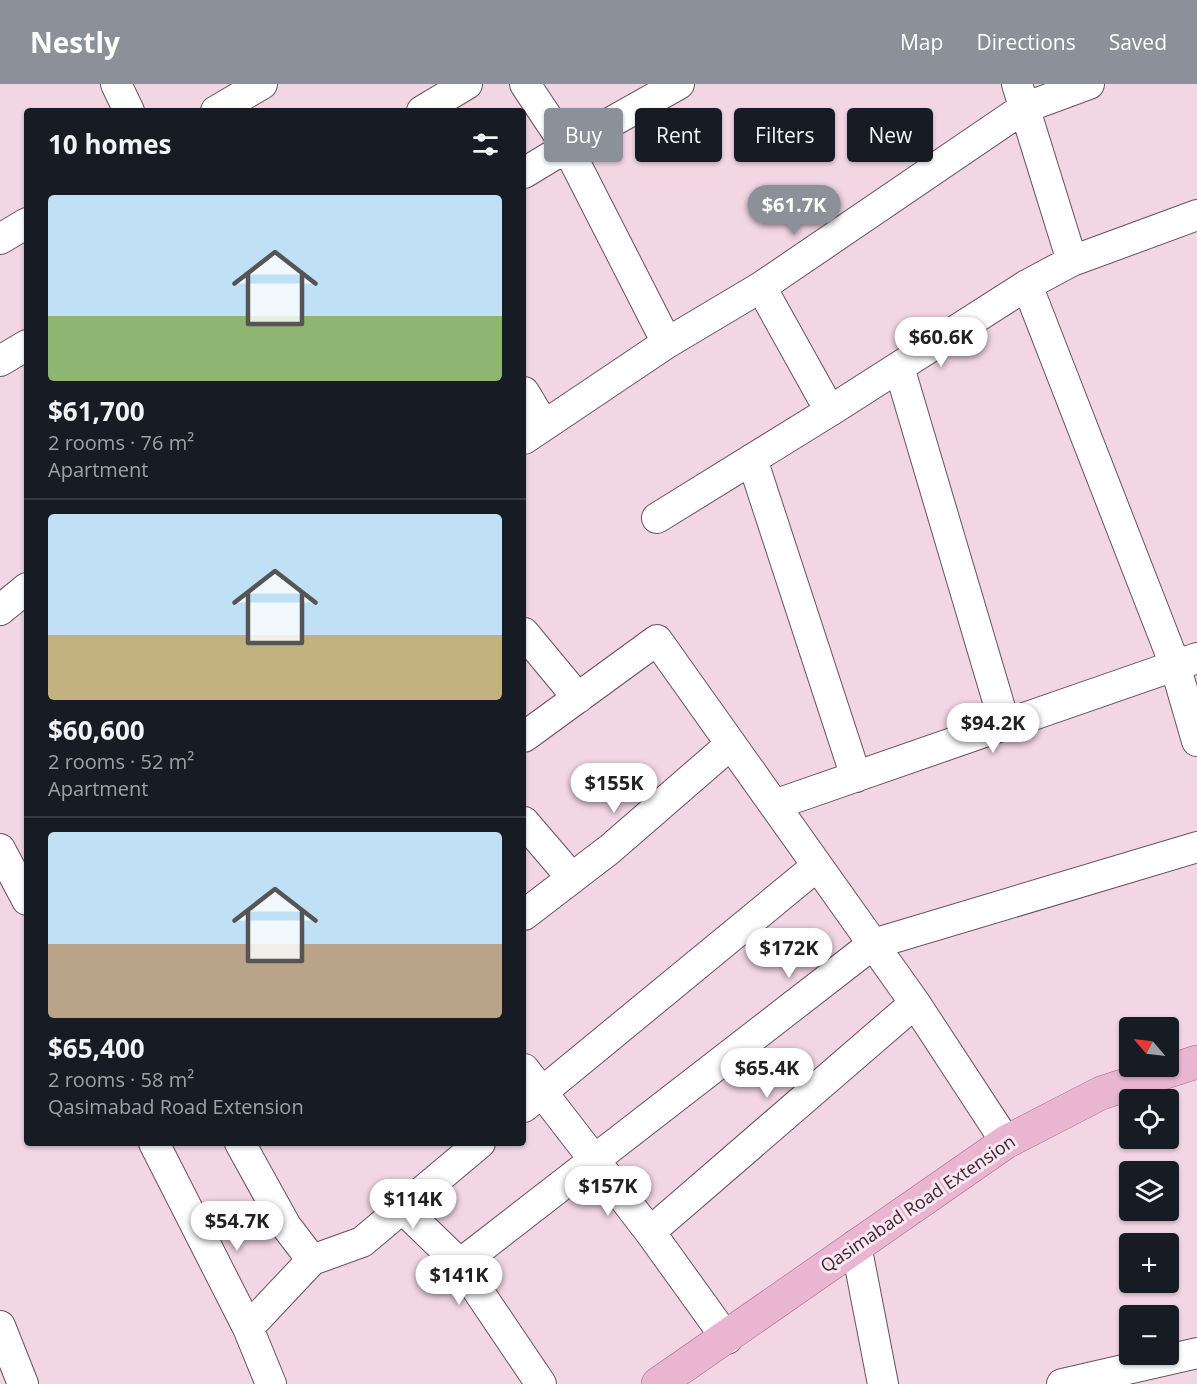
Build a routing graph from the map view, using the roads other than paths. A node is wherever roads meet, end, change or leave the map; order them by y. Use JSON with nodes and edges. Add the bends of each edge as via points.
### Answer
{"nodes":[{"id":1,"x":116,"y":84,"type":"edge"},
{"id":2,"x":262,"y":84,"type":"edge"},
{"id":3,"x":466,"y":84,"type":"edge"},
{"id":4,"x":525,"y":84,"type":"edge"},
{"id":5,"x":680,"y":84,"type":"edge"},
{"id":6,"x":1089,"y":84,"type":"edge"},
{"id":7,"x":1021,"y":96,"type":"edge"},
{"id":8,"x":128,"y":108,"type":"edge"},
{"id":9,"x":221,"y":108,"type":"edge"},
{"id":10,"x":427,"y":108,"type":"edge"},
{"id":11,"x":544,"y":112,"type":"edge"},
{"id":12,"x":623,"y":116,"type":"edge"},
{"id":13,"x":544,"y":161,"type":"edge"},
{"id":14,"x":575,"y":162,"type":"edge"},
{"id":15,"x":526,"y":172,"type":"edge"},
{"id":16,"x":1197,"y":215,"type":"edge"},
{"id":17,"x":24,"y":225,"type":"edge"},
{"id":18,"x":0,"y":239,"type":"edge"},
{"id":19,"x":1072,"y":261,"type":"junction"},
{"id":20,"x":1027,"y":285,"type":"junction"},
{"id":21,"x":761,"y":287,"type":"junction"},
{"id":22,"x":668,"y":343,"type":"junction"},
{"id":23,"x":24,"y":347,"type":"edge"},
{"id":24,"x":0,"y":361,"type":"edge"},
{"id":25,"x":899,"y":366,"type":"junction"},
{"id":26,"x":526,"y":400,"type":"edge"},
{"id":27,"x":830,"y":411,"type":"junction"},
{"id":28,"x":534,"y":432,"type":"edge"},
{"id":29,"x":752,"y":459,"type":"junction"},
{"id":30,"x":657,"y":518,"type":"dead end"},
{"id":31,"x":24,"y":590,"type":"edge"},
{"id":32,"x":0,"y":610,"type":"edge"},
{"id":33,"x":526,"y":635,"type":"edge"},
{"id":34,"x":1186,"y":662,"type":"edge"},
{"id":35,"x":578,"y":698,"type":"junction"},
{"id":36,"x":1005,"y":725,"type":"junction"},
{"id":37,"x":526,"y":736,"type":"edge"},
{"id":38,"x":1197,"y":741,"type":"edge"},
{"id":39,"x":731,"y":744,"type":"junction"},
{"id":40,"x":856,"y":777,"type":"junction"},
{"id":41,"x":774,"y":805,"type":"junction"},
{"id":42,"x":526,"y":824,"type":"edge"},
{"id":43,"x":1197,"y":847,"type":"edge"},
{"id":44,"x":0,"y":849,"type":"edge"},
{"id":45,"x":817,"y":866,"type":"junction"},
{"id":46,"x":572,"y":878,"type":"junction"},
{"id":47,"x":24,"y":894,"type":"edge"},
{"id":48,"x":526,"y":913,"type":"edge"},
{"id":49,"x":873,"y":944,"type":"junction"},
{"id":50,"x":915,"y":1003,"type":"junction"},
{"id":51,"x":1197,"y":1062,"type":"edge"},
{"id":52,"x":529,"y":1089,"type":"edge"},
{"id":53,"x":1006,"y":1142,"type":"junction"},
{"id":54,"x":156,"y":1146,"type":"edge"},
{"id":55,"x":476,"y":1146,"type":"edge"},
{"id":56,"x":248,"y":1147,"type":"edge"},
{"id":57,"x":595,"y":1161,"type":"junction"},
{"id":58,"x":402,"y":1208,"type":"junction"},
{"id":59,"x":650,"y":1232,"type":"junction"},
{"id":60,"x":856,"y":1245,"type":"junction"},
{"id":61,"x":312,"y":1260,"type":"junction"},
{"id":62,"x":460,"y":1264,"type":"junction"},
{"id":63,"x":0,"y":1326,"type":"edge"},
{"id":64,"x":248,"y":1328,"type":"junction"},
{"id":65,"x":727,"y":1339,"type":"junction"},
{"id":66,"x":1197,"y":1353,"type":"edge"},
{"id":67,"x":1158,"y":1374,"type":"edge"},
{"id":68,"x":23,"y":1384,"type":"edge"},
{"id":69,"x":272,"y":1384,"type":"edge"},
{"id":70,"x":540,"y":1384,"type":"edge"},
{"id":71,"x":658,"y":1384,"type":"edge"},
{"id":72,"x":883,"y":1384,"type":"edge"},
{"id":73,"x":1062,"y":1384,"type":"edge"}],
"edges":[{"from":1,"to":8,"type":"street"},
{"from":2,"to":9,"type":"street"},
{"from":3,"to":10,"type":"street"},
{"from":4,"to":11,"type":"street"},
{"from":5,"to":12,"type":"street"},
{"from":6,"to":7,"type":"street"},
{"from":7,"to":19,"type":"street"},
{"from":7,"to":21,"type":"street"},
{"from":13,"to":15,"type":"street"},
{"from":14,"to":22,"type":"street"},
{"from":16,"to":19,"type":"street"},
{"from":17,"to":18,"type":"street"},
{"from":19,"to":20,"type":"street"},
{"from":20,"to":25,"type":"street"},
{"from":20,"to":34,"type":"street"},
{"from":21,"to":22,"type":"street"},
{"from":21,"to":27,"type":"street"},
{"from":22,"to":28,"type":"street"},
{"from":23,"to":24,"type":"street"},
{"from":25,"to":27,"type":"street"},
{"from":25,"to":36,"type":"street"},
{"from":26,"to":28,"type":"street"},
{"from":27,"to":29,"type":"street"},
{"from":29,"to":30,"type":"street"},
{"from":29,"to":40,"type":"street"},
{"from":31,"to":32,"type":"street"},
{"from":33,"to":35,"type":"street"},
{"from":34,"to":36,"type":"street"},
{"from":34,"to":38,"type":"street"},
{"from":35,"to":37,"type":"street"},
{"from":35,"to":39,"type":"street","via":[[657,640]]},
{"from":36,"to":40,"type":"street"},
{"from":39,"to":41,"type":"street"},
{"from":39,"to":46,"type":"street"},
{"from":40,"to":41,"type":"street"},
{"from":41,"to":45,"type":"street"},
{"from":42,"to":46,"type":"street"},
{"from":43,"to":49,"type":"street"},
{"from":44,"to":47,"type":"street"},
{"from":45,"to":49,"type":"street"},
{"from":45,"to":52,"type":"street"},
{"from":46,"to":48,"type":"street"},
{"from":49,"to":50,"type":"street"},
{"from":49,"to":57,"type":"street"},
{"from":50,"to":53,"type":"street"},
{"from":50,"to":59,"type":"street"},
{"from":51,"to":53,"type":"main road","name":"Qasimabad Road Extension","via":[[1101,1093]]},
{"from":52,"to":57,"type":"street"},
{"from":53,"to":60,"type":"main road","name":"Qasimabad Road Extension"},
{"from":54,"to":64,"type":"street"},
{"from":55,"to":58,"type":"street"},
{"from":56,"to":61,"type":"street","via":[[286,1226]]},
{"from":57,"to":59,"type":"street"},
{"from":57,"to":62,"type":"street"},
{"from":58,"to":61,"type":"street","via":[[362,1242]]},
{"from":58,"to":62,"type":"street"},
{"from":59,"to":65,"type":"street"},
{"from":60,"to":65,"type":"main road","name":"Qasimabad Road Extension"},
{"from":60,"to":72,"type":"street"},
{"from":61,"to":64,"type":"street"},
{"from":62,"to":70,"type":"street"},
{"from":63,"to":68,"type":"street"},
{"from":64,"to":69,"type":"street"},
{"from":65,"to":71,"type":"main road","name":"Qasimabad Road Extension"},
{"from":66,"to":67,"type":"street"},
{"from":67,"to":73,"type":"street"}]}
